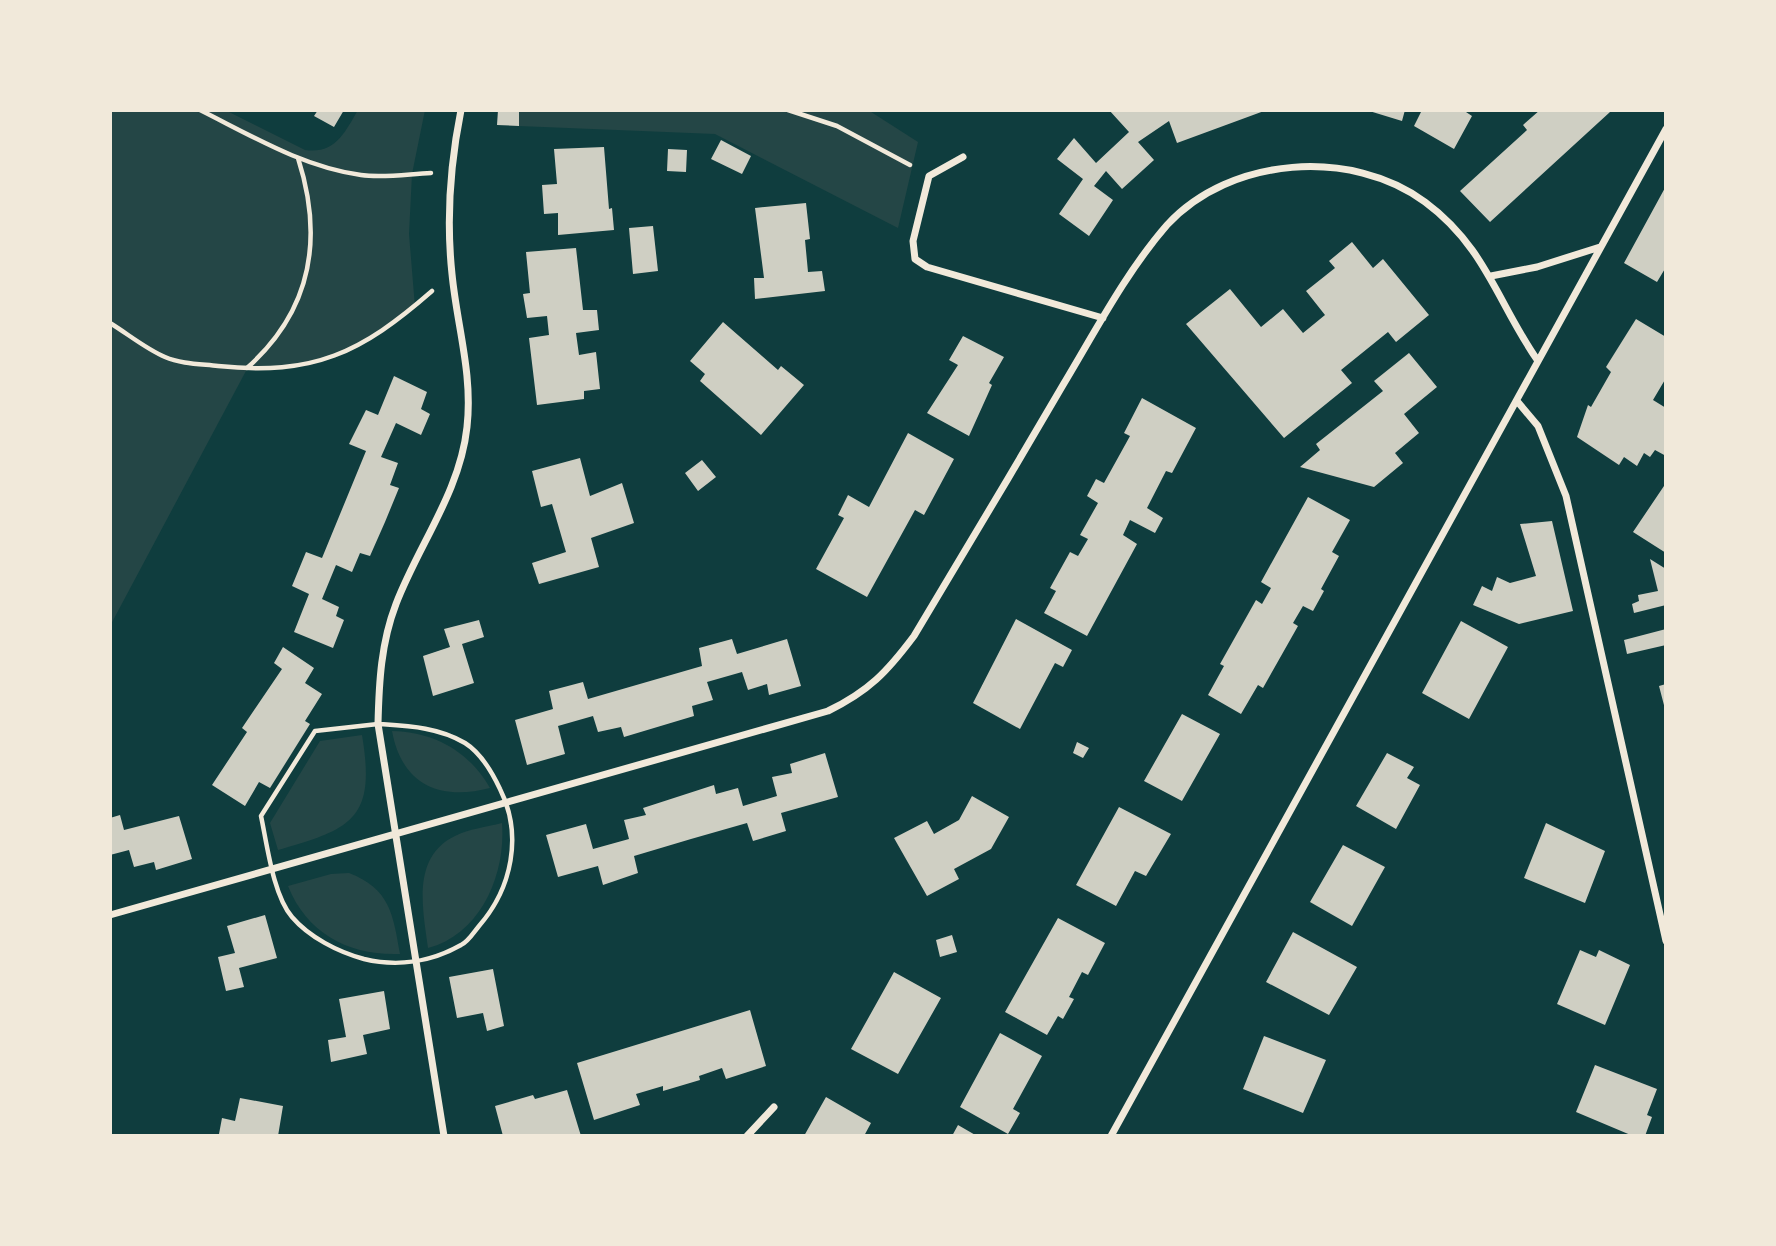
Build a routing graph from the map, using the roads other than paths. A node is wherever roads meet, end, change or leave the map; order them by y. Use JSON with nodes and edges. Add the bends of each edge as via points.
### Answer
{"nodes":[{"id":1,"x":461,"y":110,"type":"edge"},
{"id":2,"x":1666,"y":128,"type":"edge"},
{"id":3,"x":963,"y":157,"type":"dead end"},
{"id":4,"x":1601,"y":247,"type":"junction"},
{"id":5,"x":1491,"y":276,"type":"junction"},
{"id":6,"x":1103,"y":318,"type":"junction"},
{"id":7,"x":1538,"y":361,"type":"junction"},
{"id":8,"x":1517,"y":401,"type":"junction"},
{"id":9,"x":397,"y":836,"type":"junction"},
{"id":10,"x":110,"y":915,"type":"edge"},
{"id":11,"x":1666,"y":941,"type":"edge"},
{"id":12,"x":774,"y":1107,"type":"dead end"},
{"id":13,"x":444,"y":1136,"type":"edge"},
{"id":14,"x":747,"y":1136,"type":"edge"},
{"id":15,"x":1111,"y":1136,"type":"edge"}],
"edges":[{"from":1,"to":9,"type":"street","via":[[448,206],[452,275],[468,372],[467,428],[448,496],[387,630],[379,735]]},
{"from":2,"to":4,"type":"street"},
{"from":3,"to":6,"type":"street","via":[[929,176],[912,250],[919,263]]},
{"from":4,"to":5,"type":"street"},
{"from":4,"to":7,"type":"street"},
{"from":5,"to":6,"type":"street","via":[[1448,222],[1399,186],[1341,169],[1265,170],[1201,198],[1168,224]]},
{"from":5,"to":7,"type":"street"},
{"from":6,"to":9,"type":"street","via":[[914,636],[885,674],[857,696],[828,711]]},
{"from":7,"to":8,"type":"street"},
{"from":8,"to":11,"type":"street","via":[[1538,426],[1566,496]]},
{"from":8,"to":15,"type":"street"},
{"from":9,"to":10,"type":"street"},
{"from":9,"to":13,"type":"street"},
{"from":12,"to":14,"type":"street"}]}
